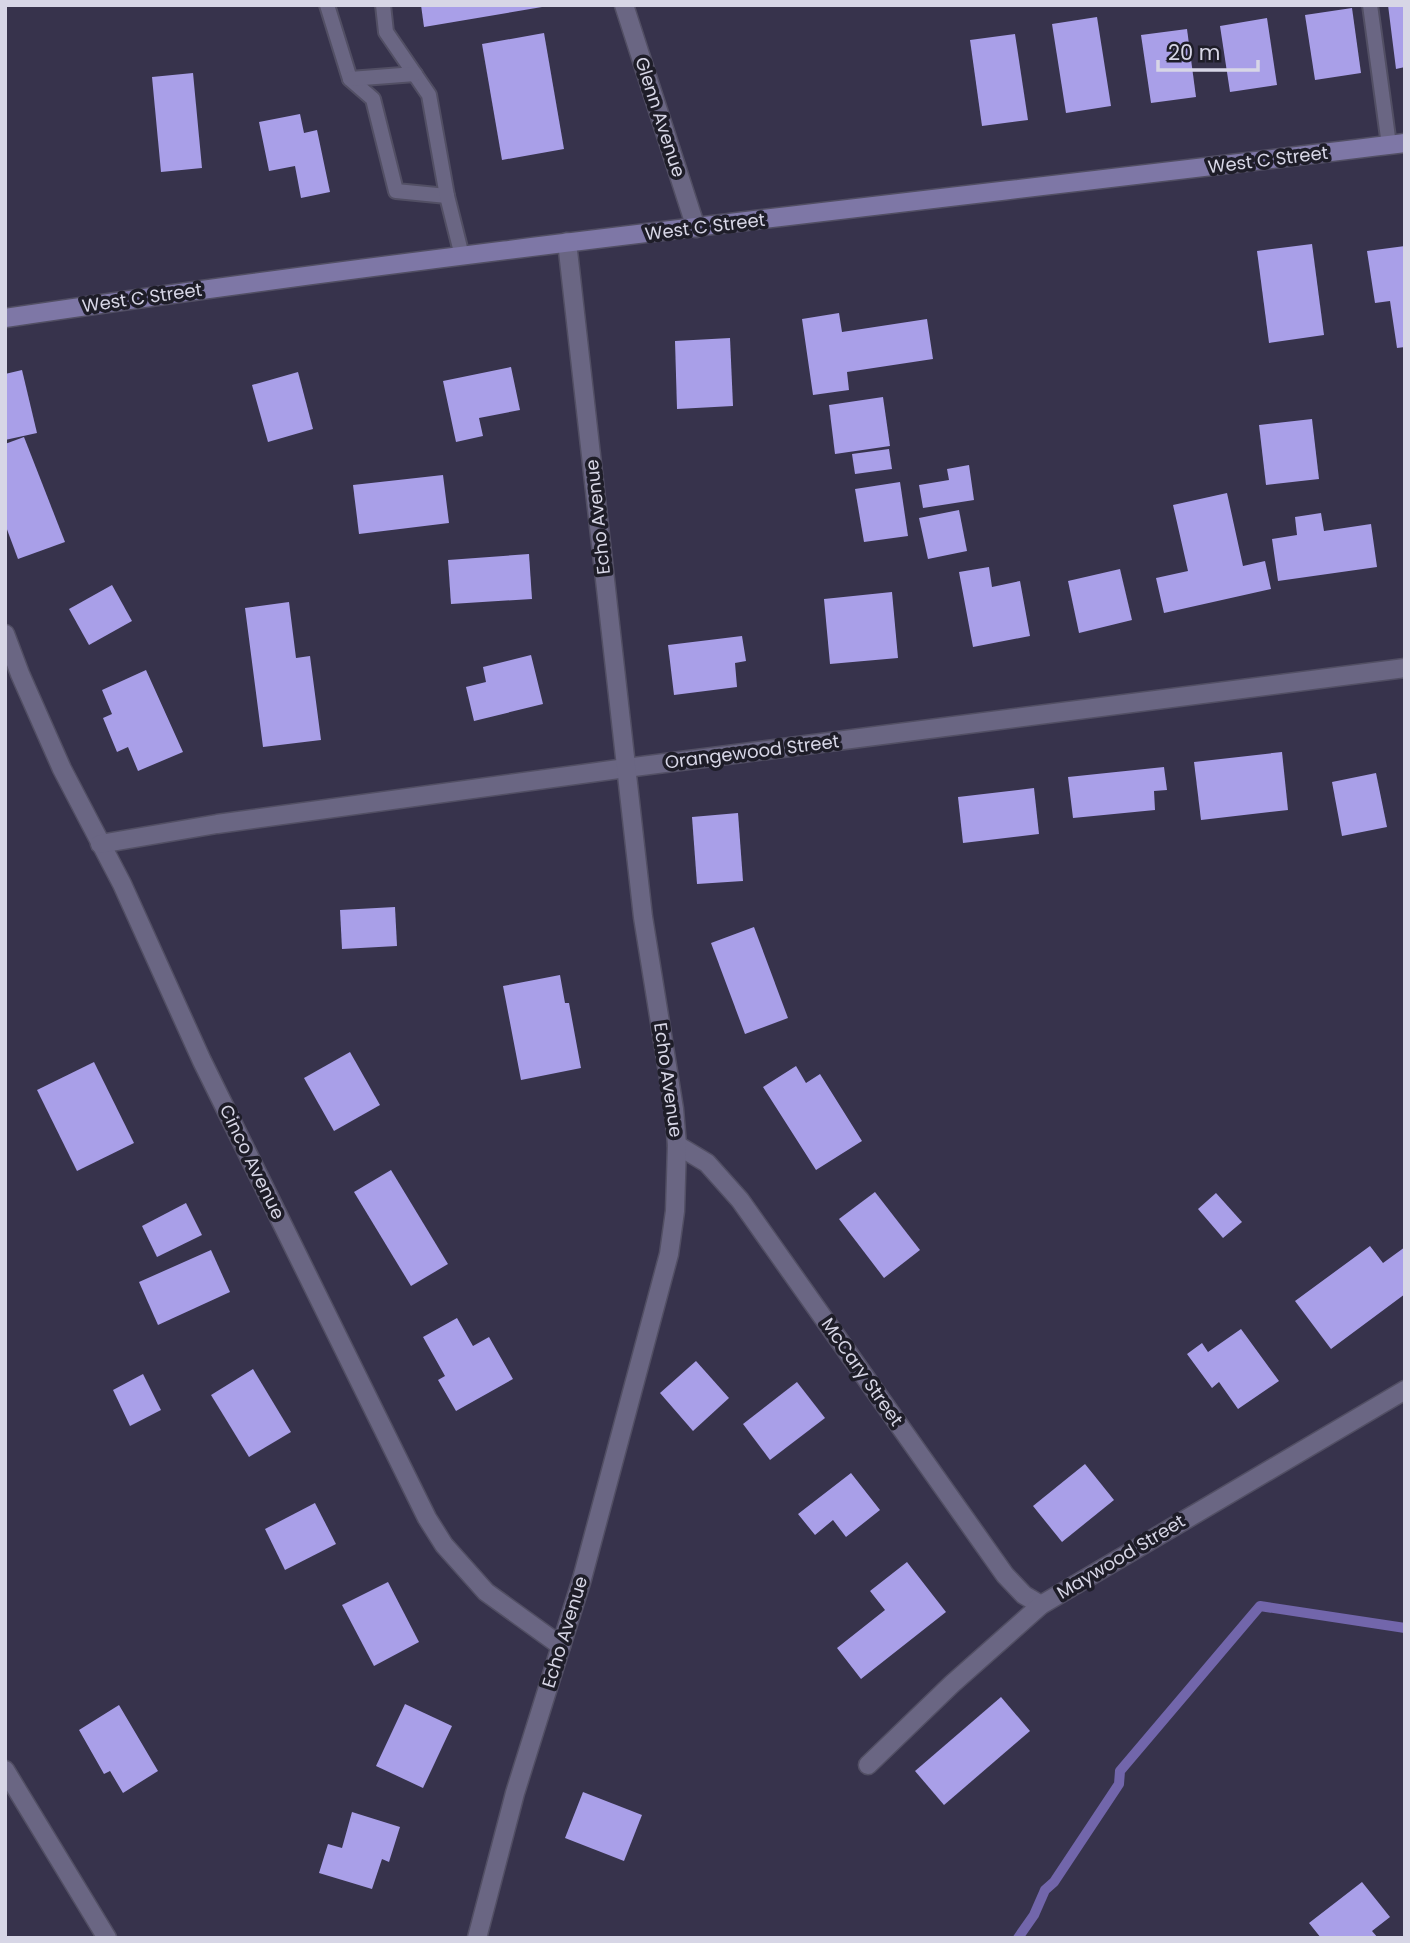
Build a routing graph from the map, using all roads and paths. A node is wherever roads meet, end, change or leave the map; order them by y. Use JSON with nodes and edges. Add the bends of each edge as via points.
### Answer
{"nodes":[{"id":1,"x":327,"y":5,"type":"edge"},
{"id":2,"x":383,"y":5,"type":"edge"},
{"id":3,"x":624,"y":5,"type":"edge"},
{"id":4,"x":1370,"y":5,"type":"edge"},
{"id":5,"x":415,"y":74,"type":"junction"},
{"id":6,"x":350,"y":79,"type":"junction"},
{"id":7,"x":1397,"y":144,"type":"edge"},
{"id":8,"x":447,"y":196,"type":"junction"},
{"id":9,"x":696,"y":228,"type":"junction"},
{"id":10,"x":567,"y":242,"type":"junction"},
{"id":11,"x":461,"y":256,"type":"junction"},
{"id":12,"x":5,"y":317,"type":"edge"},
{"id":13,"x":5,"y":634,"type":"edge"},
{"id":14,"x":1405,"y":668,"type":"edge"},
{"id":15,"x":626,"y":768,"type":"junction"},
{"id":16,"x":100,"y":844,"type":"junction"},
{"id":17,"x":677,"y":1145,"type":"junction"},
{"id":18,"x":1405,"y":1390,"type":"edge"},
{"id":19,"x":1041,"y":1605,"type":"junction"},
{"id":20,"x":561,"y":1646,"type":"junction"},
{"id":21,"x":868,"y":1765,"type":"dead end"},
{"id":22,"x":5,"y":1770,"type":"edge"},
{"id":23,"x":107,"y":1938,"type":"edge"},
{"id":24,"x":477,"y":1938,"type":"edge"}],
"edges":[{"from":1,"to":6,"type":"lane"},
{"from":2,"to":5,"type":"lane","via":[[386,32]]},
{"from":3,"to":9,"type":"street","name":"Glenn Avenue"},
{"from":4,"to":7,"type":"lane"},
{"from":5,"to":6,"type":"lane"},
{"from":5,"to":8,"type":"lane","via":[[429,95]]},
{"from":6,"to":8,"type":"lane","via":[[373,99],[396,191]]},
{"from":7,"to":9,"type":"main road","name":"West C Street"},
{"from":8,"to":11,"type":"lane"},
{"from":9,"to":10,"type":"main road","name":"West C Street"},
{"from":10,"to":11,"type":"main road","name":"West C Street"},
{"from":10,"to":15,"type":"street","name":"Echo Avenue"},
{"from":11,"to":12,"type":"main road","name":"West C Street"},
{"from":13,"to":16,"type":"street","name":"Cinco Avenue","via":[[62,769]]},
{"from":14,"to":15,"type":"street","name":"Orangewood Street"},
{"from":15,"to":16,"type":"street","name":"Orangewood Street"},
{"from":15,"to":17,"type":"street","name":"Echo Avenue"},
{"from":16,"to":20,"type":"street","name":"Cinco Avenue","via":[[427,1518],[443,1545],[486,1592]]},
{"from":17,"to":19,"type":"street","name":"McCary Street","via":[[707,1163],[740,1200],[1004,1575]]},
{"from":17,"to":20,"type":"street","name":"Echo Avenue","via":[[676,1211],[669,1254]]},
{"from":18,"to":19,"type":"street","name":"Maywood Street"},
{"from":19,"to":21,"type":"street","name":"Maywood Street"},
{"from":20,"to":24,"type":"street","name":"Echo Avenue","via":[[515,1793]]},
{"from":22,"to":23,"type":"street"}]}
